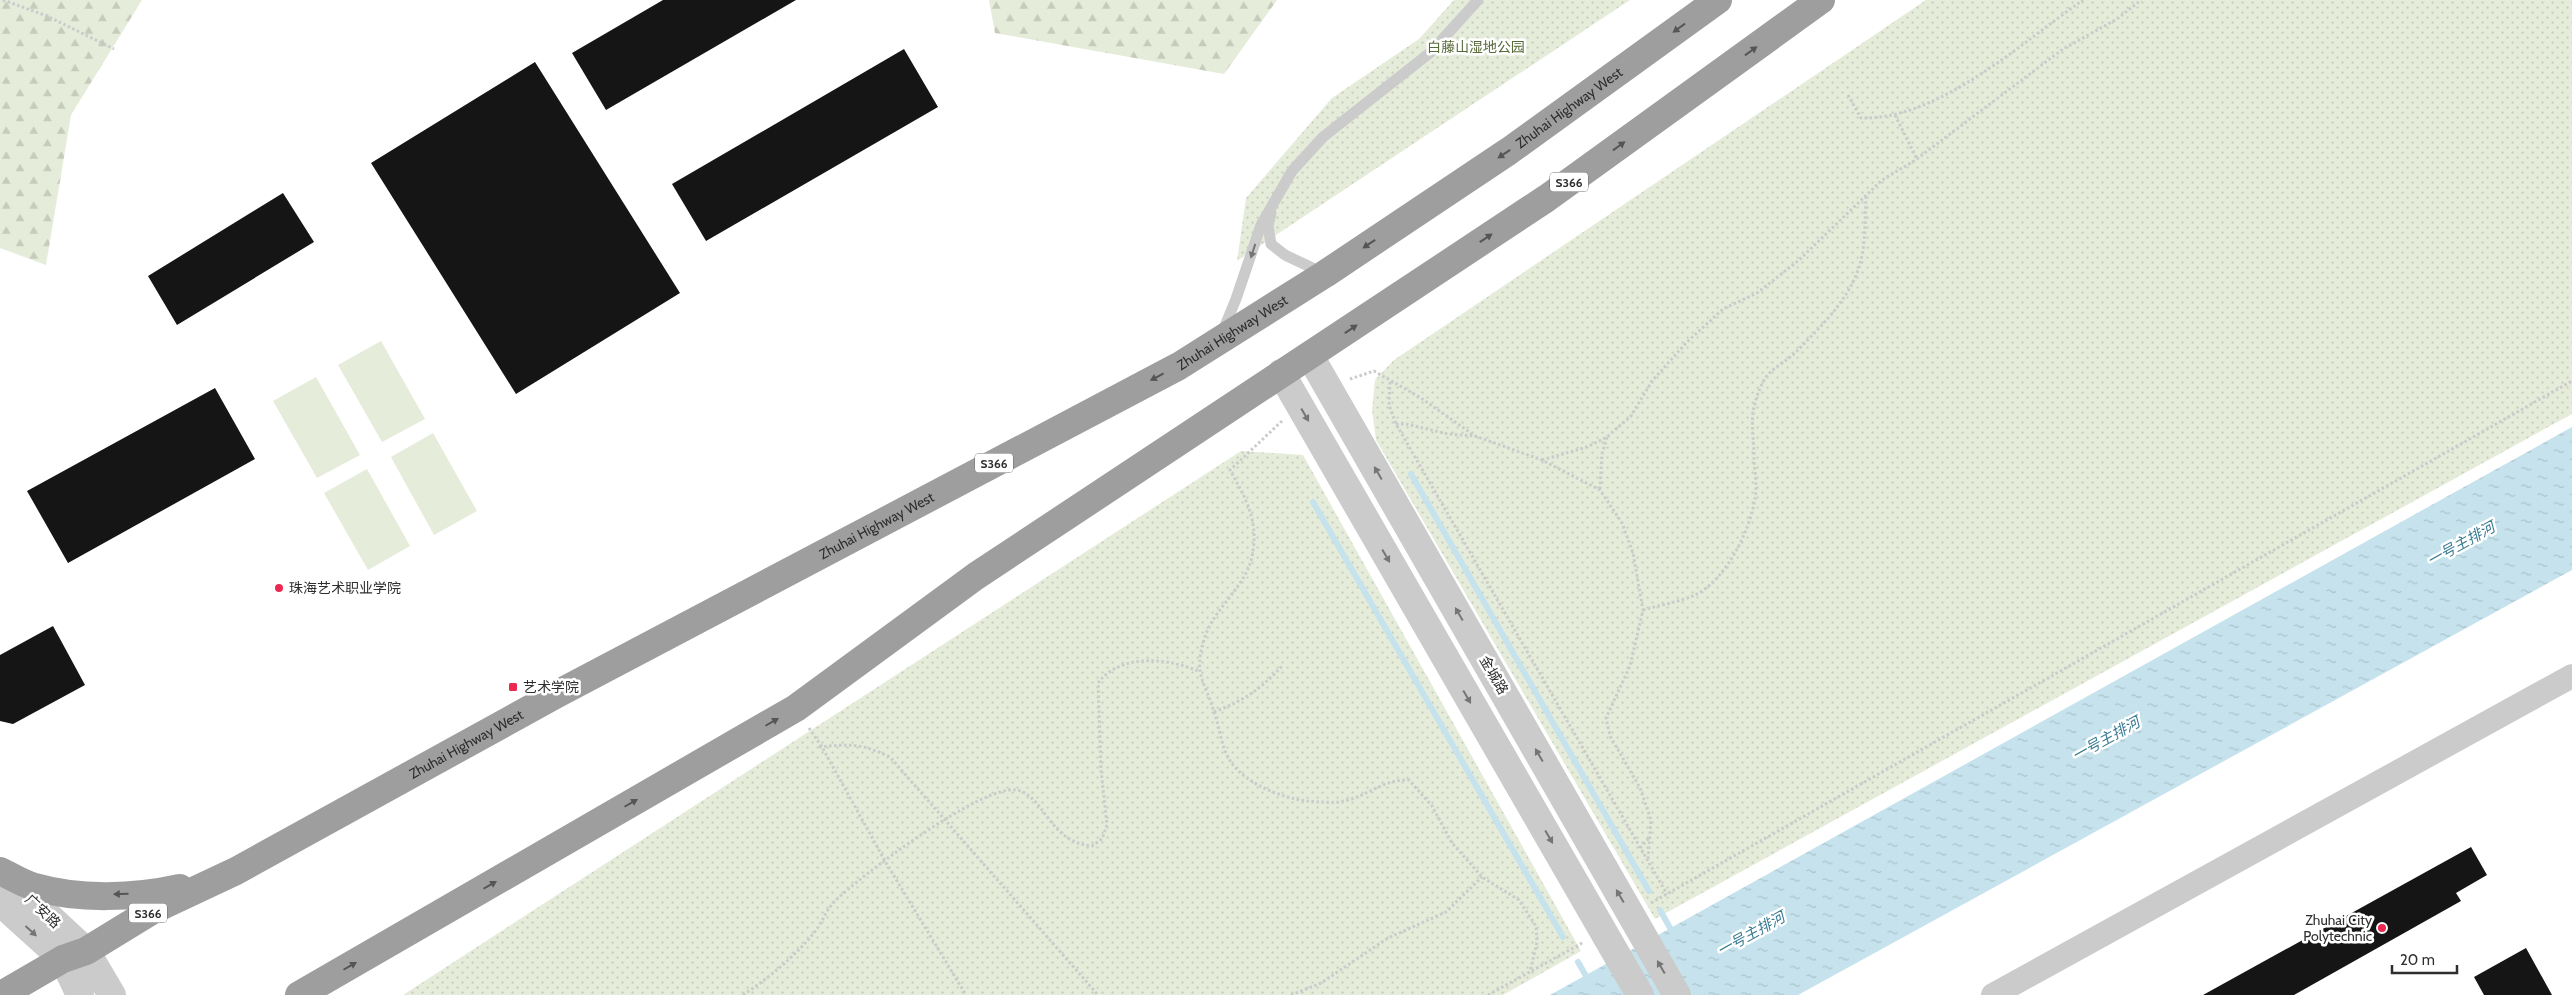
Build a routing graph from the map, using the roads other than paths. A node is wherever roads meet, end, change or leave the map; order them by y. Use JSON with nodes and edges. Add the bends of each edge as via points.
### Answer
{"nodes":[{"id":1,"x":1478,"y":0,"type":"edge"},
{"id":2,"x":1718,"y":0,"type":"edge"},
{"id":3,"x":1821,"y":0,"type":"edge"},
{"id":4,"x":1272,"y":206,"type":"junction"},
{"id":5,"x":1324,"y":274,"type":"junction"},
{"id":6,"x":1218,"y":341,"type":"junction"},
{"id":7,"x":1310,"y":356,"type":"junction"},
{"id":8,"x":1281,"y":373,"type":"junction"},
{"id":9,"x":2572,"y":676,"type":"edge"},
{"id":10,"x":0,"y":871,"type":"edge"},
{"id":11,"x":236,"y":871,"type":"junction"},
{"id":12,"x":0,"y":902,"type":"edge"},
{"id":13,"x":74,"y":955,"type":"junction"},
{"id":14,"x":303,"y":993,"type":"edge"},
{"id":15,"x":1,"y":995,"type":"edge"},
{"id":16,"x":80,"y":995,"type":"edge"},
{"id":17,"x":112,"y":995,"type":"edge"},
{"id":18,"x":1640,"y":995,"type":"edge"},
{"id":19,"x":1677,"y":995,"type":"edge"},
{"id":20,"x":1993,"y":995,"type":"edge"}],
"edges":[{"from":1,"to":4,"type":"lane","via":[[1431,52],[1323,137],[1292,171]]},
{"from":2,"to":5,"type":"highway","name":"Zhuhai Highway West","number":"S366","one_way":true,"via":[[1509,151]]},
{"from":7,"to":3,"type":"highway","number":"S366","one_way":true,"via":[[1547,198]]},
{"from":4,"to":5,"type":"lane","via":[[1268,226],[1271,244],[1284,255]]},
{"from":4,"to":6,"type":"lane","one_way":true,"via":[[1260,225],[1236,299]]},
{"from":5,"to":6,"type":"highway","name":"Zhuhai Highway West","number":"S366"},
{"from":6,"to":11,"type":"highway","name":"Zhuhai Highway West","number":"S366","one_way":true,"via":[[1179,366],[566,690]]},
{"from":7,"to":8,"type":"highway","number":"S366"},
{"from":19,"to":7,"type":"street","name":"金城路","one_way":true},
{"from":14,"to":8,"type":"highway","number":"S366","one_way":true,"via":[[796,708],[976,576]]},
{"from":8,"to":18,"type":"street","one_way":true},
{"from":9,"to":20,"type":"street"},
{"from":11,"to":10,"type":"highway","one_way":true,"via":[[154,894],[64,893],[34,887]]},
{"from":10,"to":13,"type":"street","name":"广安路"},
{"from":11,"to":13,"type":"highway","name":"Zhuhai Highway West","number":"S366","via":[[153,910]]},
{"from":12,"to":13,"type":"street","name":"广安路","one_way":true},
{"from":13,"to":15,"type":"highway","name":"Zhuhai Highway West","number":"S366"},
{"from":13,"to":16,"type":"street"},
{"from":13,"to":17,"type":"street"}]}
